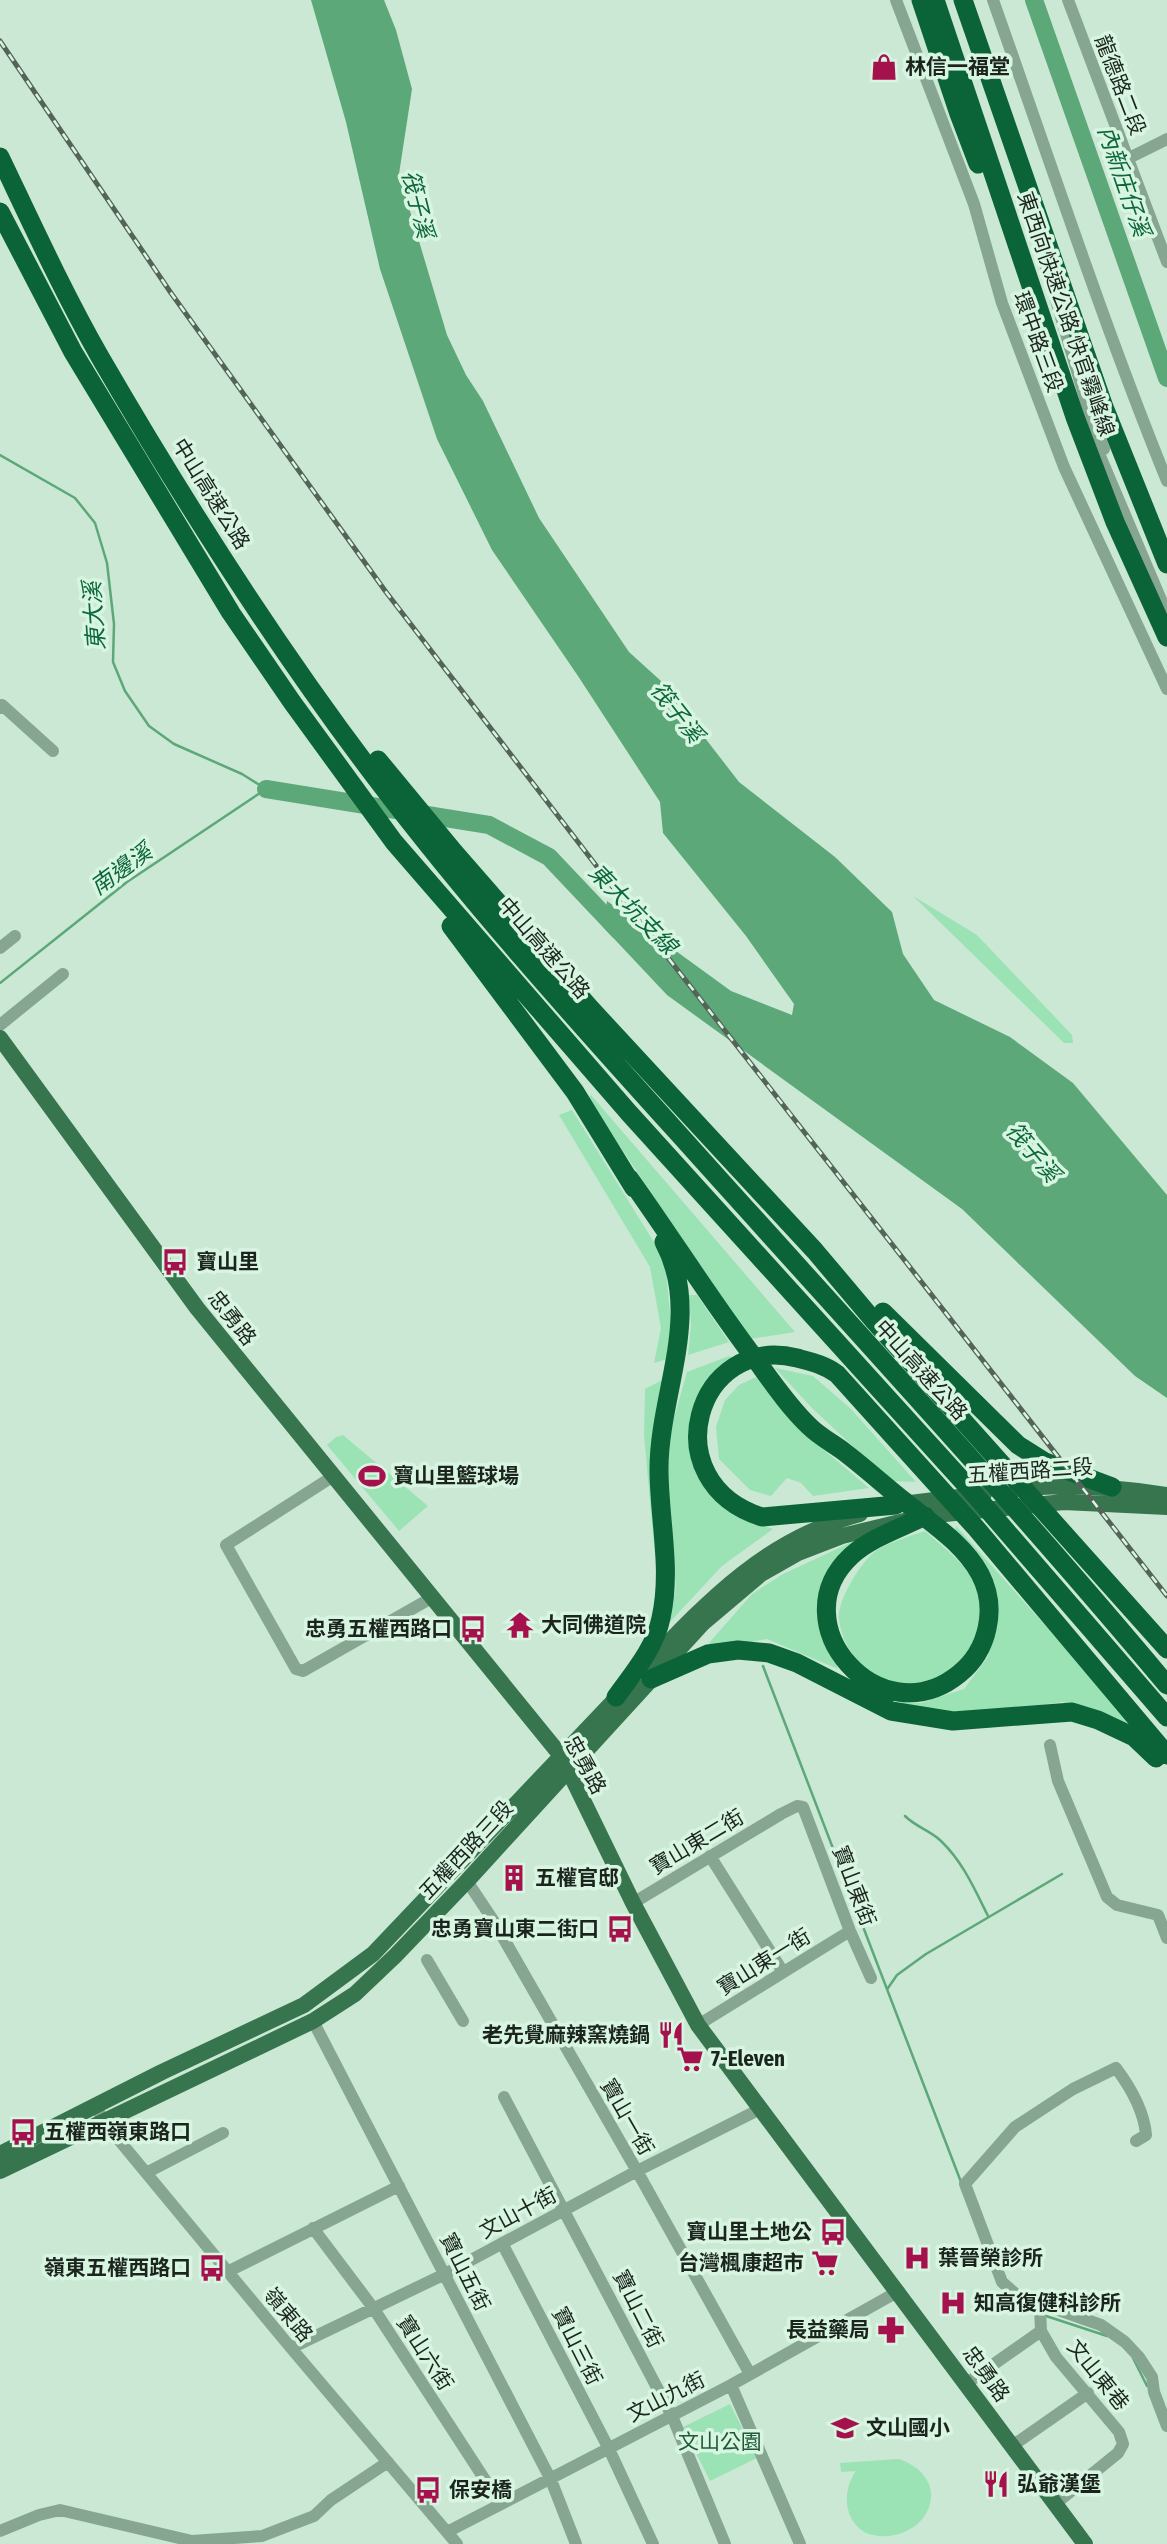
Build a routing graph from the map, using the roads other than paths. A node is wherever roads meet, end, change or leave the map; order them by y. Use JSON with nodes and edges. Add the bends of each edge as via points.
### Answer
{"nodes":[{"id":1,"x":896,"y":0,"type":"edge"},
{"id":2,"x":921,"y":0,"type":"edge"},
{"id":3,"x":935,"y":0,"type":"edge"},
{"id":4,"x":944,"y":0,"type":"edge"},
{"id":5,"x":954,"y":0,"type":"edge"},
{"id":6,"x":963,"y":0,"type":"edge"},
{"id":7,"x":977,"y":0,"type":"edge"},
{"id":8,"x":993,"y":0,"type":"edge"},
{"id":9,"x":1068,"y":0,"type":"edge"},
{"id":10,"x":1167,"y":139,"type":"edge"},
{"id":11,"x":0,"y":157,"type":"edge"},
{"id":12,"x":1127,"y":159,"type":"junction"},
{"id":13,"x":0,"y":212,"type":"edge"},
{"id":14,"x":1009,"y":216,"type":"junction"},
{"id":15,"x":1167,"y":262,"type":"edge"},
{"id":16,"x":1082,"y":342,"type":"junction"},
{"id":17,"x":1167,"y":481,"type":"edge"},
{"id":18,"x":1167,"y":564,"type":"edge"},
{"id":19,"x":1167,"y":598,"type":"edge"},
{"id":20,"x":1167,"y":614,"type":"edge"},
{"id":21,"x":1167,"y":637,"type":"edge"},
{"id":22,"x":1167,"y":689,"type":"edge"},
{"id":23,"x":0,"y":708,"type":"edge"},
{"id":24,"x":53,"y":751,"type":"dead end"},
{"id":25,"x":400,"y":850,"type":"junction"},
{"id":26,"x":447,"y":855,"type":"junction"},
{"id":27,"x":15,"y":936,"type":"dead end"},
{"id":28,"x":0,"y":948,"type":"edge"},
{"id":29,"x":63,"y":974,"type":"dead end"},
{"id":30,"x":0,"y":1025,"type":"edge"},
{"id":31,"x":0,"y":1038,"type":"edge"},
{"id":32,"x":629,"y":1178,"type":"junction"},
{"id":33,"x":815,"y":1251,"type":"junction"},
{"id":34,"x":332,"y":1477,"type":"junction"},
{"id":35,"x":1112,"y":1487,"type":"junction"},
{"id":36,"x":1167,"y":1495,"type":"edge"},
{"id":37,"x":897,"y":1505,"type":"junction"},
{"id":38,"x":1167,"y":1507,"type":"edge"},
{"id":39,"x":925,"y":1516,"type":"junction"},
{"id":40,"x":433,"y":1597,"type":"junction"},
{"id":41,"x":1167,"y":1649,"type":"edge"},
{"id":42,"x":651,"y":1679,"type":"junction"},
{"id":43,"x":1167,"y":1685,"type":"edge"},
{"id":44,"x":616,"y":1697,"type":"junction"},
{"id":45,"x":1167,"y":1717,"type":"edge"},
{"id":46,"x":1050,"y":1745,"type":"dead end"},
{"id":47,"x":1167,"y":1755,"type":"edge"},
{"id":48,"x":565,"y":1764,"type":"junction"},
{"id":49,"x":1167,"y":1769,"type":"edge"},
{"id":50,"x":803,"y":1807,"type":"joint"},
{"id":51,"x":710,"y":1856,"type":"junction"},
{"id":52,"x":467,"y":1881,"type":"junction"},
{"id":53,"x":633,"y":1903,"type":"junction"},
{"id":54,"x":850,"y":1931,"type":"junction"},
{"id":55,"x":1167,"y":1938,"type":"edge"},
{"id":56,"x":427,"y":1961,"type":"dead end"},
{"id":57,"x":783,"y":1972,"type":"junction"},
{"id":58,"x":871,"y":1978,"type":"dead end"},
{"id":59,"x":313,"y":2021,"type":"junction"},
{"id":60,"x":463,"y":2021,"type":"dead end"},
{"id":61,"x":698,"y":2025,"type":"junction"},
{"id":62,"x":504,"y":2097,"type":"dead end"},
{"id":63,"x":96,"y":2107,"type":"junction"},
{"id":64,"x":762,"y":2108,"type":"junction"},
{"id":65,"x":104,"y":2122,"type":"junction"},
{"id":66,"x":223,"y":2133,"type":"dead end"},
{"id":67,"x":1136,"y":2141,"type":"dead end"},
{"id":68,"x":0,"y":2154,"type":"edge"},
{"id":69,"x":0,"y":2171,"type":"edge"},
{"id":70,"x":637,"y":2171,"type":"junction"},
{"id":71,"x":146,"y":2173,"type":"junction"},
{"id":72,"x":399,"y":2186,"type":"junction"},
{"id":73,"x":565,"y":2210,"type":"junction"},
{"id":74,"x":313,"y":2228,"type":"junction"},
{"id":75,"x":502,"y":2243,"type":"junction"},
{"id":76,"x":227,"y":2272,"type":"junction"},
{"id":77,"x":445,"y":2274,"type":"junction"},
{"id":78,"x":899,"y":2291,"type":"junction"},
{"id":79,"x":1040,"y":2308,"type":"junction"},
{"id":80,"x":373,"y":2309,"type":"junction"},
{"id":81,"x":1041,"y":2331,"type":"junction"},
{"id":82,"x":290,"y":2348,"type":"junction"},
{"id":83,"x":750,"y":2374,"type":"junction"},
{"id":84,"x":967,"y":2383,"type":"junction"},
{"id":85,"x":731,"y":2385,"type":"junction"},
{"id":86,"x":1088,"y":2393,"type":"junction"},
{"id":87,"x":672,"y":2416,"type":"junction"},
{"id":88,"x":1167,"y":2426,"type":"edge"},
{"id":89,"x":1012,"y":2446,"type":"junction"},
{"id":90,"x":608,"y":2449,"type":"junction"},
{"id":91,"x":388,"y":2462,"type":"junction"},
{"id":92,"x":551,"y":2480,"type":"junction"},
{"id":93,"x":500,"y":2503,"type":"junction"},
{"id":94,"x":1055,"y":2504,"type":"junction"},
{"id":95,"x":0,"y":2531,"type":"edge"},
{"id":96,"x":447,"y":2532,"type":"junction"},
{"id":97,"x":457,"y":2544,"type":"edge"},
{"id":98,"x":576,"y":2544,"type":"edge"},
{"id":99,"x":653,"y":2544,"type":"edge"},
{"id":100,"x":725,"y":2544,"type":"edge"},
{"id":101,"x":800,"y":2544,"type":"edge"},
{"id":102,"x":1085,"y":2544,"type":"edge"}],
"edges":[{"from":1,"to":22,"type":"street","name":"環中路三段","via":[[974,204],[1002,303],[1064,467]]},
{"from":2,"to":14,"type":"highway","via":[[984,177]]},
{"from":3,"to":14,"type":"highway","name":"東西向快速公路 快官霧峰線"},
{"from":4,"to":20,"type":"street","name":"環中路三段","via":[[1084,418]]},
{"from":5,"to":19,"type":"street","name":"環中路三段","via":[[1039,244],[1090,415]]},
{"from":6,"to":16,"type":"highway","name":"東西向快速公路 快官霧峰線"},
{"from":7,"to":16,"type":"highway"},
{"from":8,"to":17,"type":"street","via":[[1114,346]]},
{"from":9,"to":12,"type":"street","name":"龍德路二段"},
{"from":10,"to":12,"type":"street"},
{"from":11,"to":26,"type":"highway","name":"中山高速公路","via":[[98,353],[249,598],[323,705]]},
{"from":12,"to":15,"type":"street","name":"龍德路二段"},
{"from":13,"to":25,"type":"highway","name":"中山高速公路","via":[[73,352],[231,613]]},
{"from":14,"to":21,"type":"highway","name":"東西向快速公路 快官霧峰線","via":[[1080,430]]},
{"from":16,"to":18,"type":"highway","name":"東西向快速公路 快官霧峰線"},
{"from":23,"to":24,"type":"street","via":[[2,705]]},
{"from":25,"to":32,"type":"highway","via":[[456,934],[575,1092]]},
{"from":25,"to":45,"type":"highway","name":"中山高速公路"},
{"from":26,"to":33,"type":"highway"},
{"from":26,"to":43,"type":"highway","name":"中山高速公路","via":[[543,982],[1027,1520]]},
{"from":27,"to":28,"type":"street"},
{"from":29,"to":30,"type":"street"},
{"from":31,"to":34,"type":"main road","name":"忠勇路","via":[[197,1308]]},
{"from":32,"to":39,"type":"highway","via":[[732,1329],[809,1427],[880,1481],[941,1531],[963,1549],[984,1583],[989,1614],[985,1636],[970,1664],[944,1684],[913,1692],[881,1688],[854,1671],[835,1646],[829,1626],[830,1595],[842,1566],[863,1546]]},
{"from":32,"to":44,"type":"highway","via":[[666,1247],[681,1315],[659,1467],[667,1578],[661,1620],[650,1647]]},
{"from":33,"to":35,"type":"highway","via":[[1018,1444],[1045,1462]]},
{"from":33,"to":41,"type":"highway"},
{"from":34,"to":40,"type":"main road","name":"忠勇路"},
{"from":34,"to":40,"type":"street","via":[[226,1545],[296,1669],[303,1671]]},
{"from":35,"to":36,"type":"main road","name":"五權西路二段"},
{"from":35,"to":37,"type":"main road","name":"五權西路二段","via":[[1035,1487]]},
{"from":37,"to":44,"type":"main road","name":"五權西路三段","via":[[828,1523],[761,1559],[700,1609]]},
{"from":37,"to":47,"type":"highway","via":[[762,1517],[743,1511],[716,1489],[701,1463],[697,1432],[709,1394],[731,1371],[760,1358],[792,1357],[827,1367],[976,1528]]},
{"from":38,"to":39,"type":"main road","name":"五權西路二段","via":[[1064,1502]]},
{"from":39,"to":42,"type":"main road","name":"五權西路三段","via":[[842,1536],[761,1574],[702,1625]]},
{"from":40,"to":48,"type":"main road","name":"忠勇路"},
{"from":42,"to":48,"type":"main road","name":"五權西路三段"},
{"from":42,"to":49,"type":"highway","via":[[708,1654],[738,1650],[769,1653],[891,1711],[953,1721],[1072,1712],[1134,1737]]},
{"from":44,"to":48,"type":"main road","name":"五權西路三段"},
{"from":46,"to":55,"type":"street","via":[[1058,1781],[1107,1897],[1116,1905],[1158,1915]]},
{"from":48,"to":52,"type":"main road","name":"五權西路三段"},
{"from":48,"to":53,"type":"main road","name":"忠勇路"},
{"from":48,"to":63,"type":"main road","name":"五權西路三段","via":[[348,1974],[304,2005]]},
{"from":50,"to":51,"type":"street","name":"寶山東二街","via":[[781,1814]]},
{"from":50,"to":54,"type":"street","name":"寶山東街"},
{"from":51,"to":53,"type":"street","name":"寶山東二街"},
{"from":51,"to":57,"type":"street"},
{"from":52,"to":59,"type":"main road","name":"五權西路三段","via":[[355,1994]]},
{"from":52,"to":70,"type":"street","name":"寶山一街"},
{"from":53,"to":61,"type":"main road","name":"忠勇路"},
{"from":54,"to":57,"type":"street","name":"寶山東一街"},
{"from":54,"to":58,"type":"street","name":"寶山東街"},
{"from":56,"to":60,"type":"street"},
{"from":57,"to":61,"type":"street","name":"寶山東一街"},
{"from":59,"to":65,"type":"main road","name":"五權西路三段"},
{"from":59,"to":72,"type":"street","name":"寶山五街"},
{"from":61,"to":64,"type":"main road","name":"忠勇路"},
{"from":62,"to":73,"type":"street","name":"寶山二街"},
{"from":63,"to":65,"type":"street","name":"嶺東路"},
{"from":63,"to":68,"type":"main road","name":"五權西路三段"},
{"from":64,"to":70,"type":"street","name":"文山十街"},
{"from":64,"to":78,"type":"main road","name":"忠勇路"},
{"from":65,"to":69,"type":"main road","name":"五權西路三段"},
{"from":65,"to":71,"type":"street","name":"嶺東路"},
{"from":66,"to":71,"type":"street"},
{"from":67,"to":79,"type":"street","via":[[1146,2135],[1145,2123],[1116,2068],[1073,2089],[1015,2127],[965,2184],[1002,2281]]},
{"from":70,"to":73,"type":"street","name":"文山十街"},
{"from":70,"to":83,"type":"street","name":"寶山一街"},
{"from":71,"to":76,"type":"street","name":"嶺東路"},
{"from":72,"to":74,"type":"street"},
{"from":72,"to":77,"type":"street","name":"寶山五街"},
{"from":73,"to":75,"type":"street","name":"文山十街"},
{"from":73,"to":87,"type":"street","name":"寶山二街"},
{"from":74,"to":76,"type":"street"},
{"from":74,"to":80,"type":"street","name":"寶山六街"},
{"from":75,"to":77,"type":"street","name":"文山十街"},
{"from":75,"to":90,"type":"street","name":"寶山三街"},
{"from":76,"to":82,"type":"street","name":"嶺東路"},
{"from":77,"to":80,"type":"street","name":"文山十街"},
{"from":77,"to":92,"type":"street","name":"寶山五街"},
{"from":78,"to":83,"type":"street","name":"文山九街"},
{"from":78,"to":84,"type":"main road","name":"忠勇路"},
{"from":79,"to":81,"type":"street"},
{"from":79,"to":88,"type":"street","via":[[1101,2325],[1125,2342],[1152,2377]]},
{"from":80,"to":82,"type":"street","name":"文山十街"},
{"from":80,"to":93,"type":"street","name":"寶山六街"},
{"from":81,"to":84,"type":"street"},
{"from":81,"to":86,"type":"street","name":"文山東巷","via":[[1056,2357]]},
{"from":82,"to":91,"type":"street","name":"嶺東路"},
{"from":83,"to":85,"type":"street","name":"文山九街"},
{"from":84,"to":89,"type":"main road","name":"忠勇路"},
{"from":85,"to":87,"type":"street","name":"文山九街"},
{"from":85,"to":101,"type":"street"},
{"from":86,"to":89,"type":"street"},
{"from":86,"to":94,"type":"street","name":"文山東巷","via":[[1123,2444],[1118,2454]]},
{"from":87,"to":90,"type":"street","name":"文山九街"},
{"from":87,"to":100,"type":"street","name":"寶山二街"},
{"from":89,"to":94,"type":"main road","name":"忠勇路"},
{"from":90,"to":92,"type":"street","name":"文山九街"},
{"from":90,"to":99,"type":"street","name":"寶山三街"},
{"from":91,"to":95,"type":"street","via":[[314,2516],[261,2536],[192,2541],[60,2510]]},
{"from":91,"to":96,"type":"street","name":"嶺東路"},
{"from":92,"to":93,"type":"street","name":"文山九街"},
{"from":92,"to":98,"type":"street","name":"寶山五街"},
{"from":93,"to":96,"type":"street","name":"文山九街"},
{"from":94,"to":102,"type":"main road","name":"忠勇路"},
{"from":96,"to":97,"type":"street","name":"嶺東路"}]}
